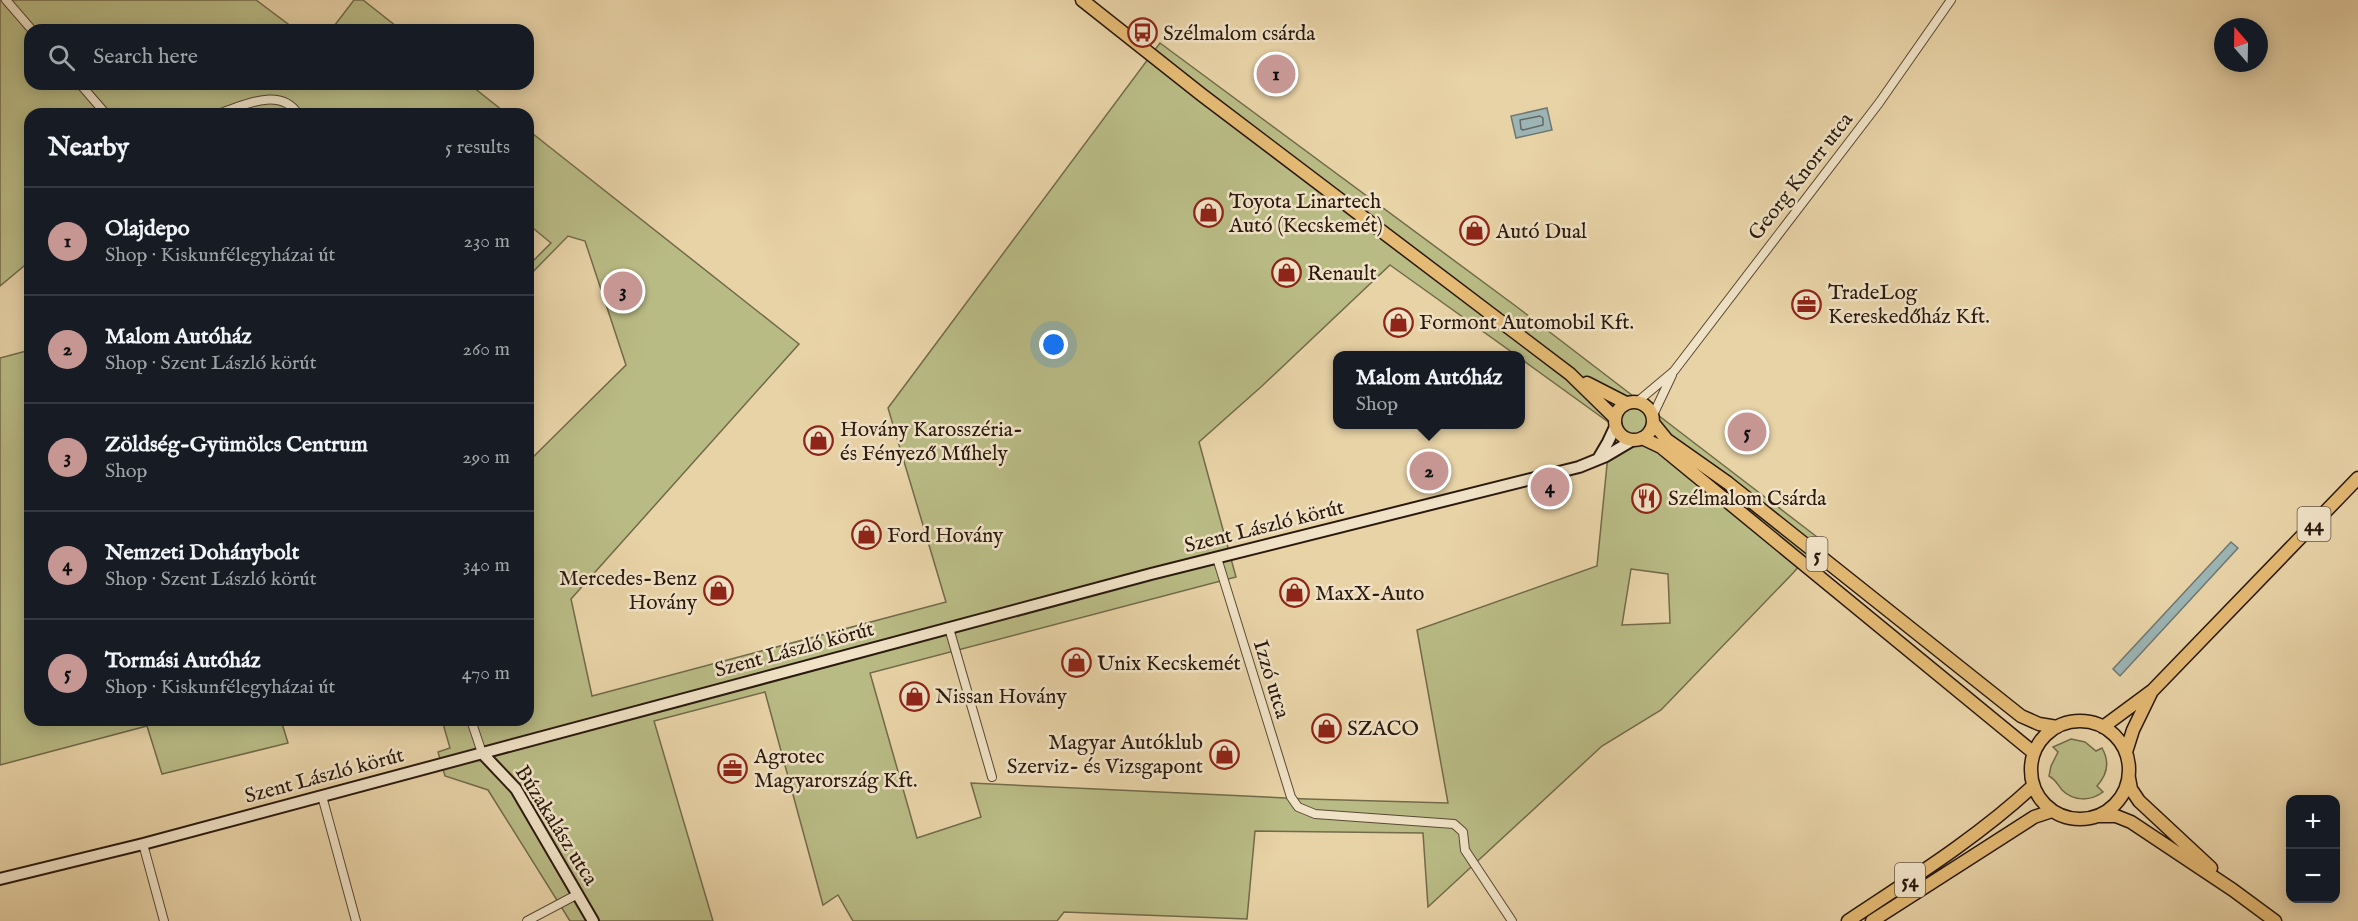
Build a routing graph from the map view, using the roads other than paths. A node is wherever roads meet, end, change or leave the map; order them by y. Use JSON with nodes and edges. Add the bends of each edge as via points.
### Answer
{"nodes":[{"id":1,"x":6,"y":0,"type":"edge"},
{"id":2,"x":1082,"y":0,"type":"edge"},
{"id":3,"x":1951,"y":0,"type":"edge"},
{"id":4,"x":27,"y":24,"type":"edge"},
{"id":5,"x":85,"y":90,"type":"edge"},
{"id":6,"x":101,"y":108,"type":"edge"},
{"id":7,"x":236,"y":108,"type":"edge"},
{"id":8,"x":294,"y":108,"type":"edge"},
{"id":9,"x":1674,"y":370,"type":"junction"},
{"id":10,"x":1570,"y":374,"type":"junction"},
{"id":11,"x":1632,"y":402,"type":"junction"},
{"id":12,"x":1653,"y":420,"type":"junction"},
{"id":13,"x":1615,"y":422,"type":"junction"},
{"id":14,"x":1637,"y":439,"type":"junction"},
{"id":15,"x":1598,"y":459,"type":"junction"},
{"id":16,"x":2358,"y":478,"type":"edge"},
{"id":17,"x":1217,"y":558,"type":"junction"},
{"id":18,"x":949,"y":628,"type":"junction"},
{"id":19,"x":2153,"y":690,"type":"junction"},
{"id":20,"x":473,"y":726,"type":"edge"},
{"id":21,"x":2057,"y":727,"type":"junction"},
{"id":22,"x":2103,"y":727,"type":"junction"},
{"id":23,"x":482,"y":753,"type":"junction"},
{"id":24,"x":2034,"y":753,"type":"junction"},
{"id":25,"x":2126,"y":753,"type":"junction"},
{"id":26,"x":992,"y":777,"type":"dead end"},
{"id":27,"x":2129,"y":777,"type":"junction"},
{"id":28,"x":2033,"y":786,"type":"junction"},
{"id":29,"x":322,"y":796,"type":"junction"},
{"id":30,"x":2052,"y":811,"type":"junction"},
{"id":31,"x":2097,"y":816,"type":"junction"},
{"id":32,"x":143,"y":844,"type":"junction"},
{"id":33,"x":0,"y":879,"type":"edge"},
{"id":34,"x":2233,"y":890,"type":"junction"},
{"id":35,"x":578,"y":894,"type":"junction"},
{"id":36,"x":164,"y":921,"type":"edge"},
{"id":37,"x":357,"y":921,"type":"edge"},
{"id":38,"x":527,"y":921,"type":"edge"},
{"id":39,"x":593,"y":921,"type":"edge"},
{"id":40,"x":1512,"y":921,"type":"edge"},
{"id":41,"x":1848,"y":921,"type":"edge"},
{"id":42,"x":1872,"y":921,"type":"edge"},
{"id":43,"x":2275,"y":921,"type":"edge"}],
"edges":[{"from":1,"to":4,"type":"street"},
{"from":2,"to":10,"type":"main road","number":"5"},
{"from":3,"to":9,"type":"street","name":"Georg Knorr utca","via":[[1879,103]]},
{"from":5,"to":6,"type":"street"},
{"from":7,"to":8,"type":"street","via":[[276,99]]},
{"from":9,"to":11,"type":"street","name":"Georg Knorr utca"},
{"from":9,"to":12,"type":"street","name":"Georg Knorr utca"},
{"from":10,"to":11,"type":"main road","number":"5"},
{"from":10,"to":13,"type":"main road","number":"5"},
{"from":11,"to":12,"type":"main road","number":"5","via":[[1647,406]]},
{"from":11,"to":13,"type":"main road","via":[[1619,409]]},
{"from":12,"to":14,"type":"main road","via":[[1650,433]]},
{"from":12,"to":21,"type":"main road","number":"5","via":[[1668,440],[1728,483],[2021,716]]},
{"from":13,"to":14,"type":"main road","number":"5","via":[[1622,435]]},
{"from":13,"to":15,"type":"street"},
{"from":14,"to":15,"type":"street","name":"Szent László körút"},
{"from":14,"to":24,"type":"main road","number":"5","via":[[1661,447]]},
{"from":15,"to":17,"type":"street","name":"Szent László körút"},
{"from":16,"to":19,"type":"main road","number":"44"},
{"from":17,"to":18,"type":"street","name":"Szent László körút"},
{"from":17,"to":40,"type":"street","name":"Izzó utca","via":[[1291,797],[1298,807],[1315,814],[1454,824],[1463,832],[1465,850]]},
{"from":18,"to":23,"type":"street","name":"Szent László körút"},
{"from":18,"to":26,"type":"street"},
{"from":19,"to":22,"type":"main road","number":"44"},
{"from":19,"to":25,"type":"main road","number":"44"},
{"from":20,"to":23,"type":"street"},
{"from":21,"to":22,"type":"main road","number":"5","via":[[2083,721]]},
{"from":21,"to":24,"type":"main road","via":[[2045,735]]},
{"from":22,"to":25,"type":"main road"},
{"from":23,"to":29,"type":"street","name":"Szent László körút"},
{"from":23,"to":35,"type":"street","name":"Búzakalász utca","via":[[516,789]]},
{"from":24,"to":28,"type":"main road","via":[[2030,773]]},
{"from":25,"to":27,"type":"main road"},
{"from":27,"to":31,"type":"main road","via":[[2118,801]]},
{"from":27,"to":34,"type":"main road","via":[[2139,801]]},
{"from":28,"to":30,"type":"main road"},
{"from":28,"to":41,"type":"main road","number":"54","via":[[1970,837]]},
{"from":29,"to":32,"type":"street","name":"Szent László körút"},
{"from":29,"to":37,"type":"street"},
{"from":30,"to":31,"type":"main road","via":[[2078,819]]},
{"from":30,"to":42,"type":"main road","number":"54","via":[[2034,817]]},
{"from":31,"to":34,"type":"main road","via":[[2116,816],[2131,822]]},
{"from":32,"to":33,"type":"street","name":"Szent László körút"},
{"from":32,"to":36,"type":"street"},
{"from":34,"to":43,"type":"main road"},
{"from":35,"to":38,"type":"street"},
{"from":35,"to":39,"type":"street","name":"Búzakalász utca"}]}
